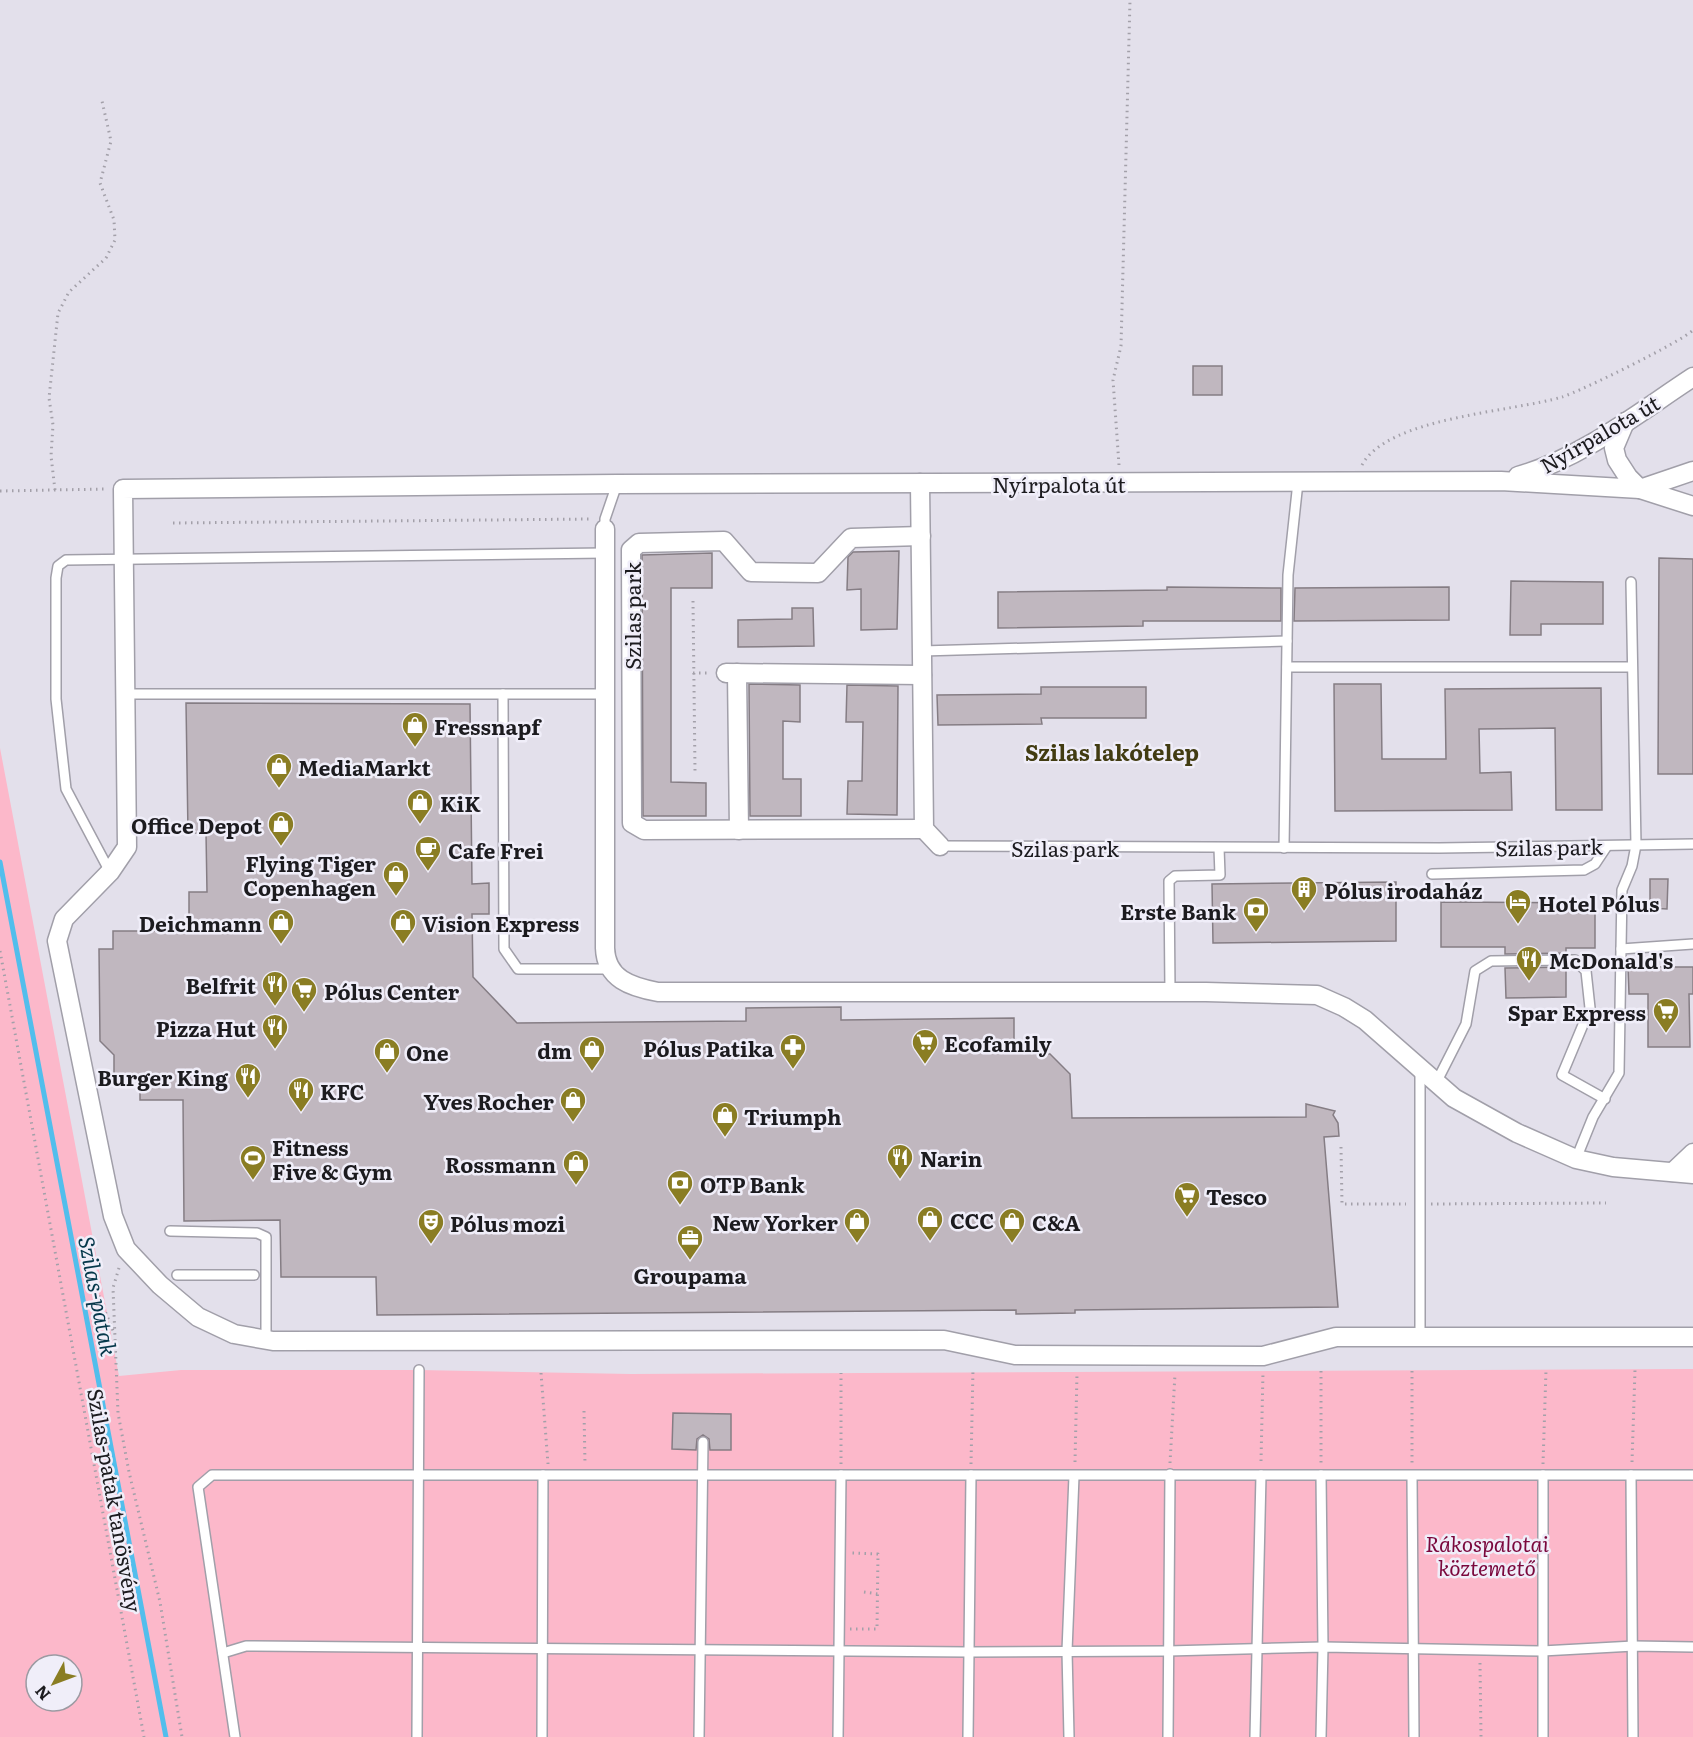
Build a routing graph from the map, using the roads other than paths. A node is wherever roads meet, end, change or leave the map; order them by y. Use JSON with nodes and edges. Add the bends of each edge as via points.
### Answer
{"nodes":[{"id":1,"x":1693,"y":377,"type":"edge"},
{"id":2,"x":1625,"y":422,"type":"junction"},
{"id":3,"x":1693,"y":471,"type":"edge"},
{"id":4,"x":1501,"y":481,"type":"junction"},
{"id":5,"x":1298,"y":482,"type":"junction"},
{"id":6,"x":920,"y":483,"type":"junction"},
{"id":7,"x":617,"y":484,"type":"junction"},
{"id":8,"x":1640,"y":489,"type":"junction"},
{"id":9,"x":1693,"y":506,"type":"edge"},
{"id":10,"x":605,"y":524,"type":"joint"},
{"id":11,"x":921,"y":536,"type":"junction"},
{"id":12,"x":605,"y":553,"type":"junction"},
{"id":13,"x":124,"y":559,"type":"junction"},
{"id":14,"x":1631,"y":582,"type":"dead end"},
{"id":15,"x":1287,"y":641,"type":"junction"},
{"id":16,"x":922,"y":651,"type":"junction"},
{"id":17,"x":1287,"y":667,"type":"junction"},
{"id":18,"x":1631,"y":667,"type":"junction"},
{"id":19,"x":922,"y":675,"type":"junction"},
{"id":20,"x":124,"y":693,"type":"junction"},
{"id":21,"x":503,"y":694,"type":"junction"},
{"id":22,"x":606,"y":694,"type":"junction"},
{"id":23,"x":739,"y":830,"type":"junction"},
{"id":24,"x":924,"y":830,"type":"junction"},
{"id":25,"x":1693,"y":844,"type":"edge"},
{"id":26,"x":1636,"y":845,"type":"junction"},
{"id":27,"x":940,"y":846,"type":"joint"},
{"id":28,"x":1607,"y":846,"type":"junction"},
{"id":29,"x":1219,"y":848,"type":"junction"},
{"id":30,"x":1284,"y":848,"type":"junction"},
{"id":31,"x":110,"y":872,"type":"junction"},
{"id":32,"x":1432,"y":874,"type":"dead end"},
{"id":33,"x":1693,"y":945,"type":"edge"},
{"id":34,"x":1621,"y":949,"type":"junction"},
{"id":35,"x":609,"y":969,"type":"junction"},
{"id":36,"x":1170,"y":992,"type":"junction"},
{"id":37,"x":1420,"y":1068,"type":"junction"},
{"id":38,"x":1436,"y":1083,"type":"junction"},
{"id":39,"x":1605,"y":1099,"type":"junction"},
{"id":40,"x":1693,"y":1153,"type":"edge"},
{"id":41,"x":1576,"y":1160,"type":"junction"},
{"id":42,"x":1674,"y":1172,"type":"junction"},
{"id":43,"x":1693,"y":1174,"type":"edge"},
{"id":44,"x":170,"y":1231,"type":"dead end"},
{"id":45,"x":177,"y":1275,"type":"dead end"},
{"id":46,"x":254,"y":1275,"type":"dead end"},
{"id":47,"x":1420,"y":1337,"type":"junction"},
{"id":48,"x":1693,"y":1337,"type":"edge"},
{"id":49,"x":266,"y":1340,"type":"junction"},
{"id":50,"x":419,"y":1370,"type":"dead end"},
{"id":51,"x":703,"y":1442,"type":"dead end"},
{"id":52,"x":971,"y":1474,"type":"junction"},
{"id":53,"x":1170,"y":1474,"type":"junction"},
{"id":54,"x":418,"y":1475,"type":"junction"},
{"id":55,"x":546,"y":1475,"type":"junction"},
{"id":56,"x":702,"y":1475,"type":"junction"},
{"id":57,"x":841,"y":1475,"type":"junction"},
{"id":58,"x":1261,"y":1475,"type":"junction"},
{"id":59,"x":1321,"y":1475,"type":"junction"},
{"id":60,"x":1543,"y":1475,"type":"junction"},
{"id":61,"x":1631,"y":1475,"type":"junction"},
{"id":62,"x":1693,"y":1475,"type":"edge"},
{"id":63,"x":1074,"y":1476,"type":"junction"},
{"id":64,"x":1413,"y":1476,"type":"junction"},
{"id":65,"x":540,"y":1646,"type":"junction"},
{"id":66,"x":1634,"y":1646,"type":"junction"},
{"id":67,"x":418,"y":1647,"type":"junction"},
{"id":68,"x":1323,"y":1647,"type":"junction"},
{"id":69,"x":1693,"y":1647,"type":"edge"},
{"id":70,"x":1257,"y":1648,"type":"junction"},
{"id":71,"x":1413,"y":1648,"type":"junction"},
{"id":72,"x":699,"y":1649,"type":"junction"},
{"id":73,"x":840,"y":1649,"type":"junction"},
{"id":74,"x":1067,"y":1651,"type":"junction"},
{"id":75,"x":1168,"y":1651,"type":"junction"},
{"id":76,"x":1542,"y":1651,"type":"junction"},
{"id":77,"x":969,"y":1652,"type":"junction"},
{"id":78,"x":223,"y":1653,"type":"junction"},
{"id":79,"x":235,"y":1737,"type":"edge"},
{"id":80,"x":417,"y":1737,"type":"edge"},
{"id":81,"x":542,"y":1737,"type":"edge"},
{"id":82,"x":699,"y":1737,"type":"edge"},
{"id":83,"x":838,"y":1737,"type":"edge"},
{"id":84,"x":968,"y":1737,"type":"edge"},
{"id":85,"x":1069,"y":1737,"type":"edge"},
{"id":86,"x":1168,"y":1737,"type":"edge"},
{"id":87,"x":1255,"y":1737,"type":"edge"},
{"id":88,"x":1321,"y":1737,"type":"edge"},
{"id":89,"x":1414,"y":1737,"type":"edge"},
{"id":90,"x":1543,"y":1737,"type":"edge"},
{"id":91,"x":1634,"y":1737,"type":"edge"}],
"edges":[{"from":1,"to":2,"type":"street","name":"Nyírpalota út"},
{"from":2,"to":4,"type":"street","name":"Nyírpalota út","via":[[1543,469]]},
{"from":2,"to":8,"type":"street","via":[[1614,448],[1617,460]]},
{"from":3,"to":8,"type":"street","name":"Nyírpalota út"},
{"from":4,"to":5,"type":"street","name":"Nyírpalota út"},
{"from":4,"to":8,"type":"street","name":"Nyírpalota út"},
{"from":5,"to":6,"type":"street","name":"Nyírpalota út"},
{"from":5,"to":15,"type":"lane","via":[[1288,575]]},
{"from":6,"to":7,"type":"street","name":"Nyírpalota út"},
{"from":6,"to":11,"type":"street"},
{"from":7,"to":10,"type":"lane"},
{"from":7,"to":13,"type":"street","name":"Nyírpalota út","via":[[123,489]]},
{"from":8,"to":9,"type":"street"},
{"from":10,"to":12,"type":"street"},
{"from":11,"to":16,"type":"street"},
{"from":11,"to":23,"type":"street","name":"Szilas park","via":[[850,538],[818,573],[751,572],[724,541],[639,543],[631,550],[632,823],[644,830]]},
{"from":12,"to":13,"type":"lane"},
{"from":12,"to":22,"type":"street"},
{"from":13,"to":20,"type":"street"},
{"from":13,"to":31,"type":"lane","via":[[66,560],[58,567],[56,578],[56,699],[66,789]]},
{"from":14,"to":18,"type":"lane"},
{"from":15,"to":16,"type":"lane"},
{"from":15,"to":17,"type":"lane"},
{"from":16,"to":19,"type":"street"},
{"from":17,"to":18,"type":"lane"},
{"from":17,"to":30,"type":"lane"},
{"from":18,"to":26,"type":"lane"},
{"from":19,"to":23,"type":"street","via":[[731,673]]},
{"from":19,"to":24,"type":"street"},
{"from":20,"to":21,"type":"lane"},
{"from":20,"to":31,"type":"street","via":[[127,847]]},
{"from":21,"to":22,"type":"lane"},
{"from":21,"to":35,"type":"lane","via":[[504,949],[518,969]]},
{"from":22,"to":35,"type":"street","via":[[605,948]]},
{"from":23,"to":24,"type":"street","name":"Szilas park"},
{"from":24,"to":27,"type":"street","name":"Szilas park"},
{"from":25,"to":26,"type":"lane","name":"Szilas park"},
{"from":26,"to":28,"type":"lane","name":"Szilas park"},
{"from":26,"to":34,"type":"lane","via":[[1622,890]]},
{"from":27,"to":29,"type":"lane","name":"Szilas park"},
{"from":28,"to":30,"type":"lane","name":"Szilas park"},
{"from":28,"to":32,"type":"lane","via":[[1595,864],[1584,870]]},
{"from":29,"to":30,"type":"lane","name":"Szilas park"},
{"from":29,"to":36,"type":"lane","via":[[1220,875],[1175,876],[1169,881]]},
{"from":31,"to":49,"type":"street","via":[[64,919],[57,941],[113,1216],[126,1250],[198,1317],[234,1334]]},
{"from":33,"to":34,"type":"lane"},
{"from":34,"to":39,"type":"lane","via":[[1619,1073]]},
{"from":35,"to":36,"type":"street","via":[[620,980],[658,992]]},
{"from":36,"to":37,"type":"street","via":[[1317,995],[1365,1020]]},
{"from":37,"to":38,"type":"street"},
{"from":37,"to":47,"type":"lane"},
{"from":38,"to":39,"type":"lane","via":[[1469,1014],[1474,971],[1491,961],[1575,960],[1589,981],[1590,1008],[1562,1075]]},
{"from":38,"to":41,"type":"street","via":[[1470,1108]]},
{"from":39,"to":41,"type":"lane","via":[[1593,1117]]},
{"from":40,"to":42,"type":"street"},
{"from":41,"to":42,"type":"street"},
{"from":42,"to":43,"type":"street"},
{"from":44,"to":49,"type":"lane","via":[[257,1233],[266,1237]]},
{"from":45,"to":46,"type":"lane"},
{"from":47,"to":48,"type":"street"},
{"from":47,"to":49,"type":"street","via":[[1336,1337],[1263,1356],[1016,1355],[944,1340]]},
{"from":50,"to":54,"type":"lane"},
{"from":51,"to":56,"type":"lane"},
{"from":52,"to":57,"type":"lane"},
{"from":52,"to":63,"type":"lane"},
{"from":52,"to":77,"type":"lane"},
{"from":53,"to":58,"type":"lane"},
{"from":53,"to":63,"type":"lane"},
{"from":53,"to":75,"type":"lane"},
{"from":54,"to":55,"type":"lane"},
{"from":54,"to":67,"type":"lane"},
{"from":54,"to":78,"type":"lane","via":[[212,1475],[198,1487]]},
{"from":55,"to":56,"type":"lane"},
{"from":55,"to":65,"type":"lane"},
{"from":56,"to":57,"type":"lane"},
{"from":56,"to":72,"type":"lane"},
{"from":57,"to":73,"type":"lane"},
{"from":58,"to":59,"type":"lane"},
{"from":58,"to":70,"type":"lane"},
{"from":59,"to":64,"type":"lane"},
{"from":59,"to":68,"type":"lane"},
{"from":60,"to":61,"type":"lane"},
{"from":60,"to":64,"type":"lane"},
{"from":60,"to":76,"type":"lane"},
{"from":61,"to":62,"type":"lane"},
{"from":61,"to":66,"type":"lane"},
{"from":63,"to":74,"type":"lane"},
{"from":64,"to":71,"type":"lane"},
{"from":65,"to":67,"type":"lane"},
{"from":65,"to":72,"type":"lane"},
{"from":65,"to":81,"type":"lane"},
{"from":66,"to":69,"type":"lane"},
{"from":66,"to":76,"type":"lane"},
{"from":66,"to":91,"type":"lane"},
{"from":67,"to":78,"type":"lane","via":[[246,1646]]},
{"from":67,"to":80,"type":"lane"},
{"from":68,"to":70,"type":"lane"},
{"from":68,"to":71,"type":"lane"},
{"from":68,"to":88,"type":"lane"},
{"from":70,"to":75,"type":"lane"},
{"from":70,"to":87,"type":"lane"},
{"from":71,"to":76,"type":"lane"},
{"from":71,"to":89,"type":"lane"},
{"from":72,"to":73,"type":"lane"},
{"from":72,"to":82,"type":"lane"},
{"from":73,"to":77,"type":"lane"},
{"from":73,"to":83,"type":"lane"},
{"from":74,"to":75,"type":"lane"},
{"from":74,"to":77,"type":"lane"},
{"from":74,"to":85,"type":"lane"},
{"from":75,"to":86,"type":"lane"},
{"from":76,"to":90,"type":"lane"},
{"from":77,"to":84,"type":"lane"},
{"from":78,"to":79,"type":"lane"}]}
